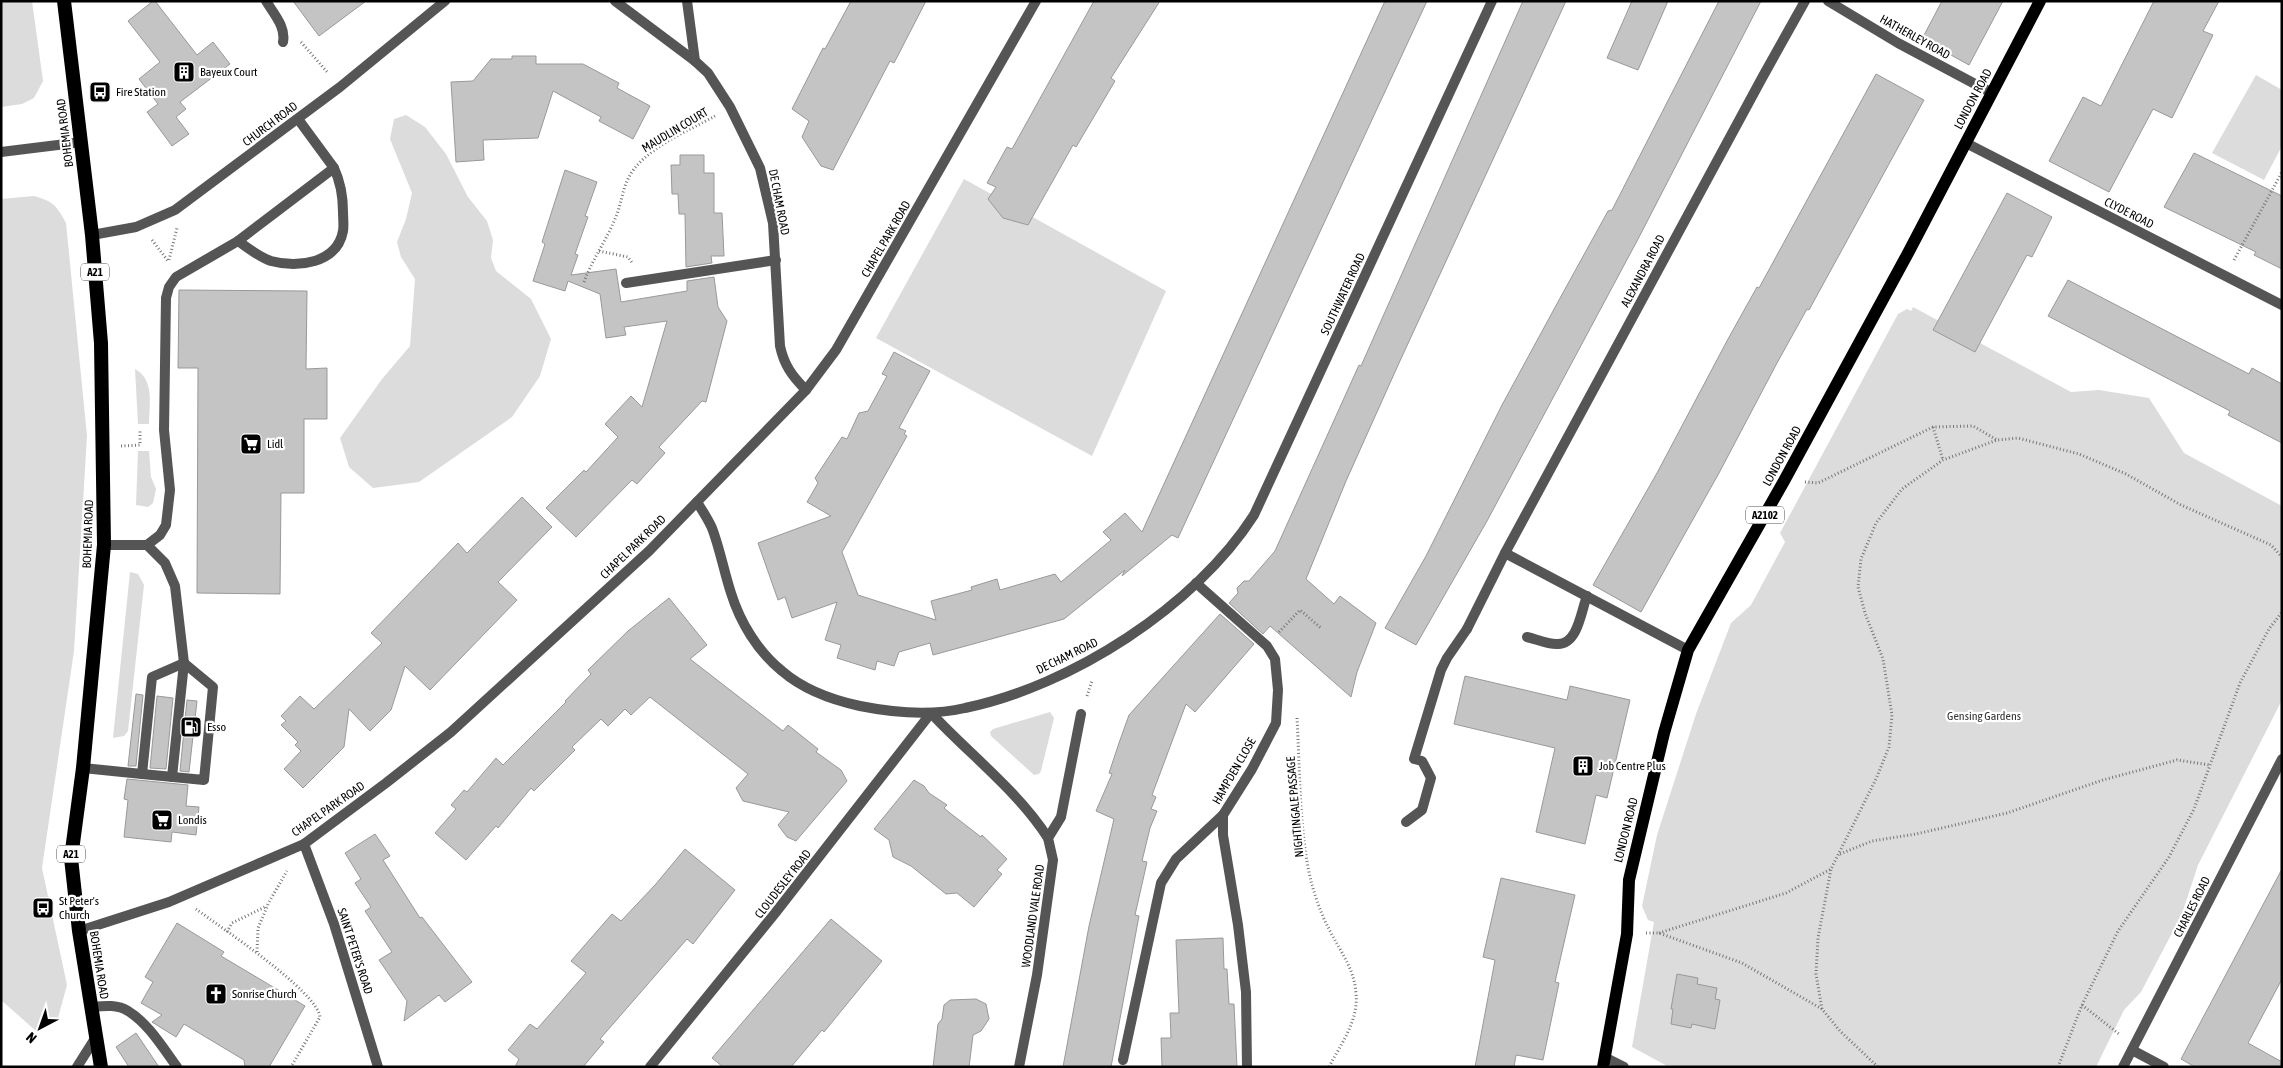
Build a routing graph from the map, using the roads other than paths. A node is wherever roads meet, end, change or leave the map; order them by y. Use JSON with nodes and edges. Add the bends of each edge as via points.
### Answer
{"nodes":[{"id":1,"x":64,"y":1,"type":"edge"},
{"id":2,"x":266,"y":1,"type":"edge"},
{"id":3,"x":445,"y":1,"type":"edge"},
{"id":4,"x":615,"y":1,"type":"edge"},
{"id":5,"x":687,"y":1,"type":"edge"},
{"id":6,"x":1036,"y":1,"type":"edge"},
{"id":7,"x":1492,"y":1,"type":"edge"},
{"id":8,"x":1805,"y":1,"type":"edge"},
{"id":9,"x":1828,"y":1,"type":"edge"},
{"id":10,"x":2040,"y":1,"type":"edge"},
{"id":11,"x":284,"y":38,"type":"road end"},
{"id":12,"x":695,"y":61,"type":"junction"},
{"id":13,"x":1992,"y":93,"type":"junction"},
{"id":14,"x":298,"y":119,"type":"junction"},
{"id":15,"x":82,"y":142,"type":"junction"},
{"id":16,"x":1966,"y":143,"type":"junction"},
{"id":17,"x":1,"y":152,"type":"edge"},
{"id":18,"x":334,"y":168,"type":"junction"},
{"id":19,"x":92,"y":235,"type":"junction"},
{"id":20,"x":238,"y":241,"type":"junction"},
{"id":21,"x":776,"y":260,"type":"junction"},
{"id":22,"x":632,"y":282,"type":"road end"},
{"id":23,"x":2282,"y":305,"type":"edge"},
{"id":24,"x":806,"y":390,"type":"junction"},
{"id":25,"x":697,"y":502,"type":"junction"},
{"id":26,"x":104,"y":545,"type":"junction"},
{"id":27,"x":147,"y":545,"type":"junction"},
{"id":28,"x":1505,"y":553,"type":"junction"},
{"id":29,"x":1196,"y":583,"type":"junction"},
{"id":30,"x":1587,"y":596,"type":"junction"},
{"id":31,"x":1527,"y":637,"type":"dead end"},
{"id":32,"x":1688,"y":650,"type":"junction"},
{"id":33,"x":184,"y":663,"type":"junction"},
{"id":34,"x":932,"y":713,"type":"junction"},
{"id":35,"x":1081,"y":714,"type":"dead end"},
{"id":36,"x":2282,"y":759,"type":"edge"},
{"id":37,"x":83,"y":768,"type":"junction"},
{"id":38,"x":142,"y":774,"type":"junction"},
{"id":39,"x":172,"y":777,"type":"junction"},
{"id":40,"x":1223,"y":815,"type":"junction"},
{"id":41,"x":1406,"y":822,"type":"dead end"},
{"id":42,"x":1048,"y":838,"type":"junction"},
{"id":43,"x":304,"y":844,"type":"junction"},
{"id":44,"x":79,"y":931,"type":"junction"},
{"id":45,"x":90,"y":1007,"type":"junction"},
{"id":46,"x":96,"y":1037,"type":"junction"},
{"id":47,"x":2132,"y":1050,"type":"junction"},
{"id":48,"x":1123,"y":1060,"type":"dead end"},
{"id":49,"x":1605,"y":1062,"type":"edge"},
{"id":50,"x":77,"y":1067,"type":"edge"},
{"id":51,"x":101,"y":1067,"type":"edge"},
{"id":52,"x":176,"y":1067,"type":"edge"},
{"id":53,"x":378,"y":1067,"type":"edge"},
{"id":54,"x":650,"y":1067,"type":"edge"},
{"id":55,"x":1019,"y":1067,"type":"edge"},
{"id":56,"x":1247,"y":1067,"type":"edge"},
{"id":57,"x":1624,"y":1067,"type":"edge"},
{"id":58,"x":2123,"y":1067,"type":"edge"},
{"id":59,"x":2164,"y":1067,"type":"edge"}],
"edges":[{"from":1,"to":15,"type":"highway","name":"BOHEMIA ROAD","number":"A21"},
{"from":2,"to":11,"type":"street","via":[[281,25]]},
{"from":3,"to":14,"type":"street","name":"CHURCH ROAD"},
{"from":4,"to":12,"type":"street","name":"DE CHAM ROAD"},
{"from":5,"to":12,"type":"street"},
{"from":6,"to":24,"type":"street","name":"CHAPEL PARK ROAD","via":[[836,350]]},
{"from":7,"to":29,"type":"street","name":"SOUTHWATER ROAD","via":[[1254,515],[1240,538]]},
{"from":8,"to":28,"type":"street","name":"ALEXANDRA ROAD"},
{"from":9,"to":13,"type":"street","name":"HATHERLEY ROAD"},
{"from":10,"to":13,"type":"main road","name":"LONDON ROAD","number":"A2102"},
{"from":12,"to":21,"type":"street","name":"DE CHAM ROAD","via":[[708,73],[730,107],[760,168],[773,223]]},
{"from":13,"to":16,"type":"main road","name":"LONDON ROAD","number":"A2102"},
{"from":14,"to":18,"type":"street"},
{"from":14,"to":19,"type":"street","name":"CHURCH ROAD","via":[[175,210],[136,227]]},
{"from":15,"to":17,"type":"street"},
{"from":15,"to":19,"type":"highway","name":"BOHEMIA ROAD","number":"A21"},
{"from":16,"to":23,"type":"street","name":"CLYDE ROAD"},
{"from":16,"to":32,"type":"main road","name":"LONDON ROAD","number":"A2102","via":[[1784,481]]},
{"from":18,"to":20,"type":"street"},
{"from":18,"to":20,"type":"street","via":[[342,190],[343,231],[338,246],[329,254],[311,263],[291,265],[269,260]]},
{"from":19,"to":26,"type":"highway","name":"BOHEMIA ROAD","number":"A21","via":[[101,343]]},
{"from":20,"to":27,"type":"street","via":[[176,277],[169,287],[166,298],[164,430],[170,490],[166,525],[160,535]]},
{"from":21,"to":22,"type":"street"},
{"from":21,"to":24,"type":"street","name":"DE CHAM ROAD","via":[[783,361]]},
{"from":24,"to":25,"type":"street","name":"CHAPEL PARK ROAD"},
{"from":25,"to":34,"type":"street","name":"DE CHAM ROAD","via":[[712,527],[732,595],[745,626],[763,652],[782,671],[807,689],[844,703],[887,712]]},
{"from":25,"to":43,"type":"street","name":"CHAPEL PARK ROAD","via":[[649,551],[451,732]]},
{"from":26,"to":27,"type":"street"},
{"from":26,"to":37,"type":"highway","name":"BOHEMIA ROAD","number":"A21"},
{"from":27,"to":33,"type":"street","via":[[165,564],[175,586]]},
{"from":28,"to":30,"type":"street"},
{"from":28,"to":41,"type":"street","name":"ALEXANDRA ROAD","via":[[1467,629],[1441,670],[1414,759],[1422,761],[1431,778],[1422,810]]},
{"from":29,"to":34,"type":"street","name":"DE CHAM ROAD","via":[[1113,647],[1061,674],[1008,697],[964,709]]},
{"from":29,"to":40,"type":"street","name":"HAMPDEN CLOSE","via":[[1267,646],[1275,658],[1278,690],[1276,723]]},
{"from":30,"to":31,"type":"street","via":[[1574,635],[1567,642],[1558,644]]},
{"from":30,"to":32,"type":"street"},
{"from":32,"to":49,"type":"main road","name":"LONDON ROAD","number":"A2102","via":[[1628,880],[1626,934]]},
{"from":33,"to":38,"type":"street","via":[[152,677]]},
{"from":33,"to":39,"type":"street"},
{"from":33,"to":39,"type":"street","via":[[213,686],[204,780]]},
{"from":34,"to":42,"type":"street","via":[[955,740],[1034,816]]},
{"from":34,"to":54,"type":"street","name":"CLOUDESLEY ROAD"},
{"from":35,"to":42,"type":"street","via":[[1061,817]]},
{"from":36,"to":47,"type":"street","name":"CHARLES ROAD"},
{"from":37,"to":38,"type":"street"},
{"from":37,"to":44,"type":"highway","name":"BOHEMIA ROAD","number":"A21","via":[[71,858]]},
{"from":38,"to":39,"type":"street"},
{"from":40,"to":48,"type":"street","via":[[1176,859],[1161,883]]},
{"from":40,"to":56,"type":"street","name":"HAMPDEN CLOSE","via":[[1223,835],[1246,992]]},
{"from":42,"to":55,"type":"street","name":"WOODLAND VALE ROAD","via":[[1053,860],[1037,975]]},
{"from":43,"to":44,"type":"street","name":"CHAPEL PARK ROAD","via":[[180,898]]},
{"from":43,"to":53,"type":"street","name":"SAINT PETER'S ROAD","via":[[334,924]]},
{"from":44,"to":45,"type":"highway","name":"BOHEMIA ROAD","number":"A21"},
{"from":45,"to":46,"type":"highway","name":"BOHEMIA ROAD","number":"A21"},
{"from":45,"to":52,"type":"street","via":[[109,1005],[128,1010],[145,1026]]},
{"from":46,"to":50,"type":"street"},
{"from":46,"to":51,"type":"highway","name":"BOHEMIA ROAD","number":"A21"},
{"from":47,"to":58,"type":"street","name":"CHARLES ROAD"},
{"from":47,"to":59,"type":"street"},
{"from":49,"to":57,"type":"street"}]}
